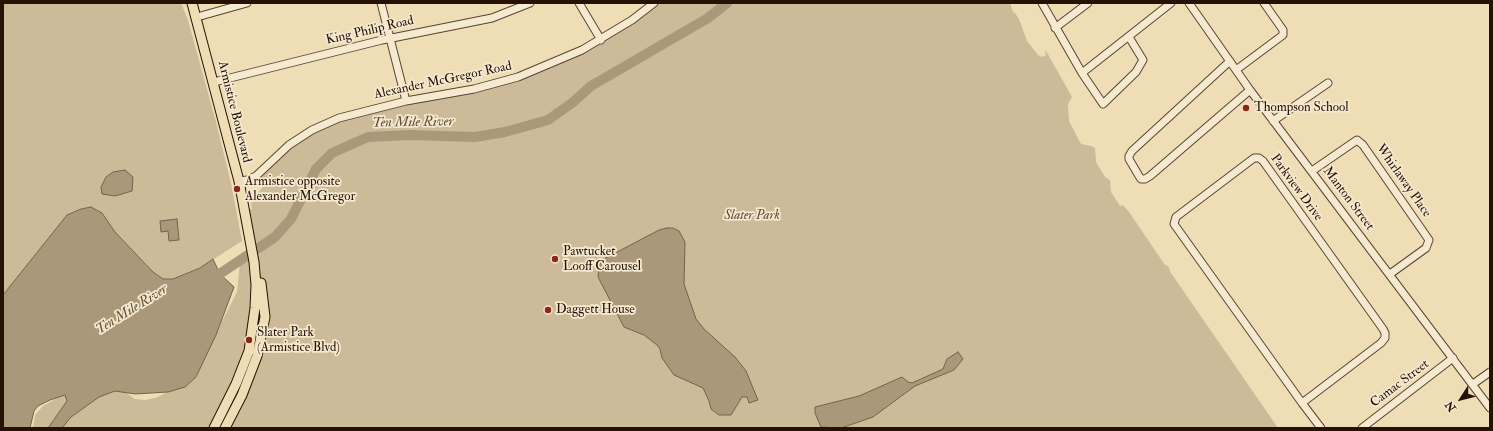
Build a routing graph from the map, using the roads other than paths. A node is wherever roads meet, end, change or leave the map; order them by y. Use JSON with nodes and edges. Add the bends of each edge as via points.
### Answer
{"nodes":[{"id":1,"x":192,"y":3,"type":"edge"},
{"id":2,"x":247,"y":3,"type":"edge"},
{"id":3,"x":381,"y":3,"type":"edge"},
{"id":4,"x":530,"y":3,"type":"edge"},
{"id":5,"x":579,"y":3,"type":"edge"},
{"id":6,"x":654,"y":3,"type":"edge"},
{"id":7,"x":1042,"y":3,"type":"edge"},
{"id":8,"x":1088,"y":3,"type":"edge"},
{"id":9,"x":1171,"y":3,"type":"edge"},
{"id":10,"x":1189,"y":3,"type":"edge"},
{"id":11,"x":1264,"y":3,"type":"edge"},
{"id":12,"x":196,"y":16,"type":"junction"},
{"id":13,"x":1055,"y":28,"type":"junction"},
{"id":14,"x":1129,"y":37,"type":"junction"},
{"id":15,"x":390,"y":38,"type":"junction"},
{"id":16,"x":601,"y":40,"type":"junction"},
{"id":17,"x":1230,"y":61,"type":"junction"},
{"id":18,"x":1236,"y":70,"type":"junction"},
{"id":19,"x":1082,"y":73,"type":"junction"},
{"id":20,"x":214,"y":82,"type":"junction"},
{"id":21,"x":1328,"y":83,"type":"dead end"},
{"id":22,"x":1250,"y":90,"type":"junction"},
{"id":23,"x":406,"y":101,"type":"junction"},
{"id":24,"x":1273,"y":121,"type":"junction"},
{"id":25,"x":1312,"y":171,"type":"junction"},
{"id":26,"x":239,"y":181,"type":"junction"},
{"id":27,"x":254,"y":262,"type":"junction"},
{"id":28,"x":1390,"y":274,"type":"junction"},
{"id":29,"x":1454,"y":358,"type":"junction"},
{"id":30,"x":1490,"y":372,"type":"edge"},
{"id":31,"x":1473,"y":384,"type":"junction"},
{"id":32,"x":1302,"y":403,"type":"junction"},
{"id":33,"x":1490,"y":408,"type":"edge"},
{"id":34,"x":214,"y":428,"type":"edge"},
{"id":35,"x":225,"y":428,"type":"edge"},
{"id":36,"x":1321,"y":428,"type":"edge"},
{"id":37,"x":1362,"y":428,"type":"edge"}],
"edges":[{"from":1,"to":12,"type":"main road","name":"Armistice Boulevard"},
{"from":2,"to":12,"type":"street"},
{"from":3,"to":15,"type":"street"},
{"from":4,"to":15,"type":"street","name":"King Philip Road","via":[[492,18]]},
{"from":5,"to":16,"type":"street"},
{"from":6,"to":16,"type":"street","name":"Alexander McGregor Road"},
{"from":7,"to":13,"type":"street"},
{"from":8,"to":13,"type":"street"},
{"from":9,"to":14,"type":"street"},
{"from":10,"to":17,"type":"street","name":"Manton Street"},
{"from":11,"to":18,"type":"street","via":[[1283,35]]},
{"from":12,"to":20,"type":"main road","name":"Armistice Boulevard"},
{"from":13,"to":19,"type":"street"},
{"from":14,"to":19,"type":"street"},
{"from":14,"to":19,"type":"street","via":[[1144,60],[1136,72],[1106,102],[1101,103]]},
{"from":15,"to":20,"type":"street","name":"King Philip Road"},
{"from":15,"to":23,"type":"street"},
{"from":16,"to":23,"type":"street","name":"Alexander McGregor Road","via":[[566,58],[518,77],[474,89]]},
{"from":17,"to":18,"type":"street","name":"Manton Street"},
{"from":17,"to":22,"type":"street","via":[[1132,151],[1129,159],[1139,176],[1145,179],[1150,176]]},
{"from":18,"to":22,"type":"street","name":"Manton Street"},
{"from":20,"to":26,"type":"main road","name":"Armistice Boulevard"},
{"from":21,"to":24,"type":"street"},
{"from":22,"to":24,"type":"street","name":"Manton Street"},
{"from":23,"to":26,"type":"street","name":"Alexander McGregor Road","via":[[326,123],[289,145],[256,176]]},
{"from":24,"to":25,"type":"street","name":"Manton Street"},
{"from":25,"to":28,"type":"street","name":"Manton Street"},
{"from":25,"to":28,"type":"street","name":"Whirlaway Place","via":[[1357,140],[1363,145],[1429,240],[1426,248]]},
{"from":26,"to":27,"type":"main road","name":"Armistice Boulevard"},
{"from":27,"to":34,"type":"main road","name":"Armistice Boulevard","via":[[256,296],[249,351]]},
{"from":27,"to":35,"type":"main road","name":"Armistice Boulevard","via":[[262,286],[263,330],[254,366]]},
{"from":28,"to":29,"type":"street","name":"Manton Street"},
{"from":29,"to":31,"type":"street","name":"Manton Street"},
{"from":29,"to":37,"type":"street","name":"Camac Street"},
{"from":30,"to":31,"type":"street"},
{"from":31,"to":33,"type":"street","name":"Manton Street"},
{"from":32,"to":32,"type":"street","name":"Parkview Drive","via":[[1174,224],[1176,217],[1254,158],[1263,161],[1385,333],[1381,343]]},
{"from":32,"to":36,"type":"street","name":"Parkview Drive"}]}
